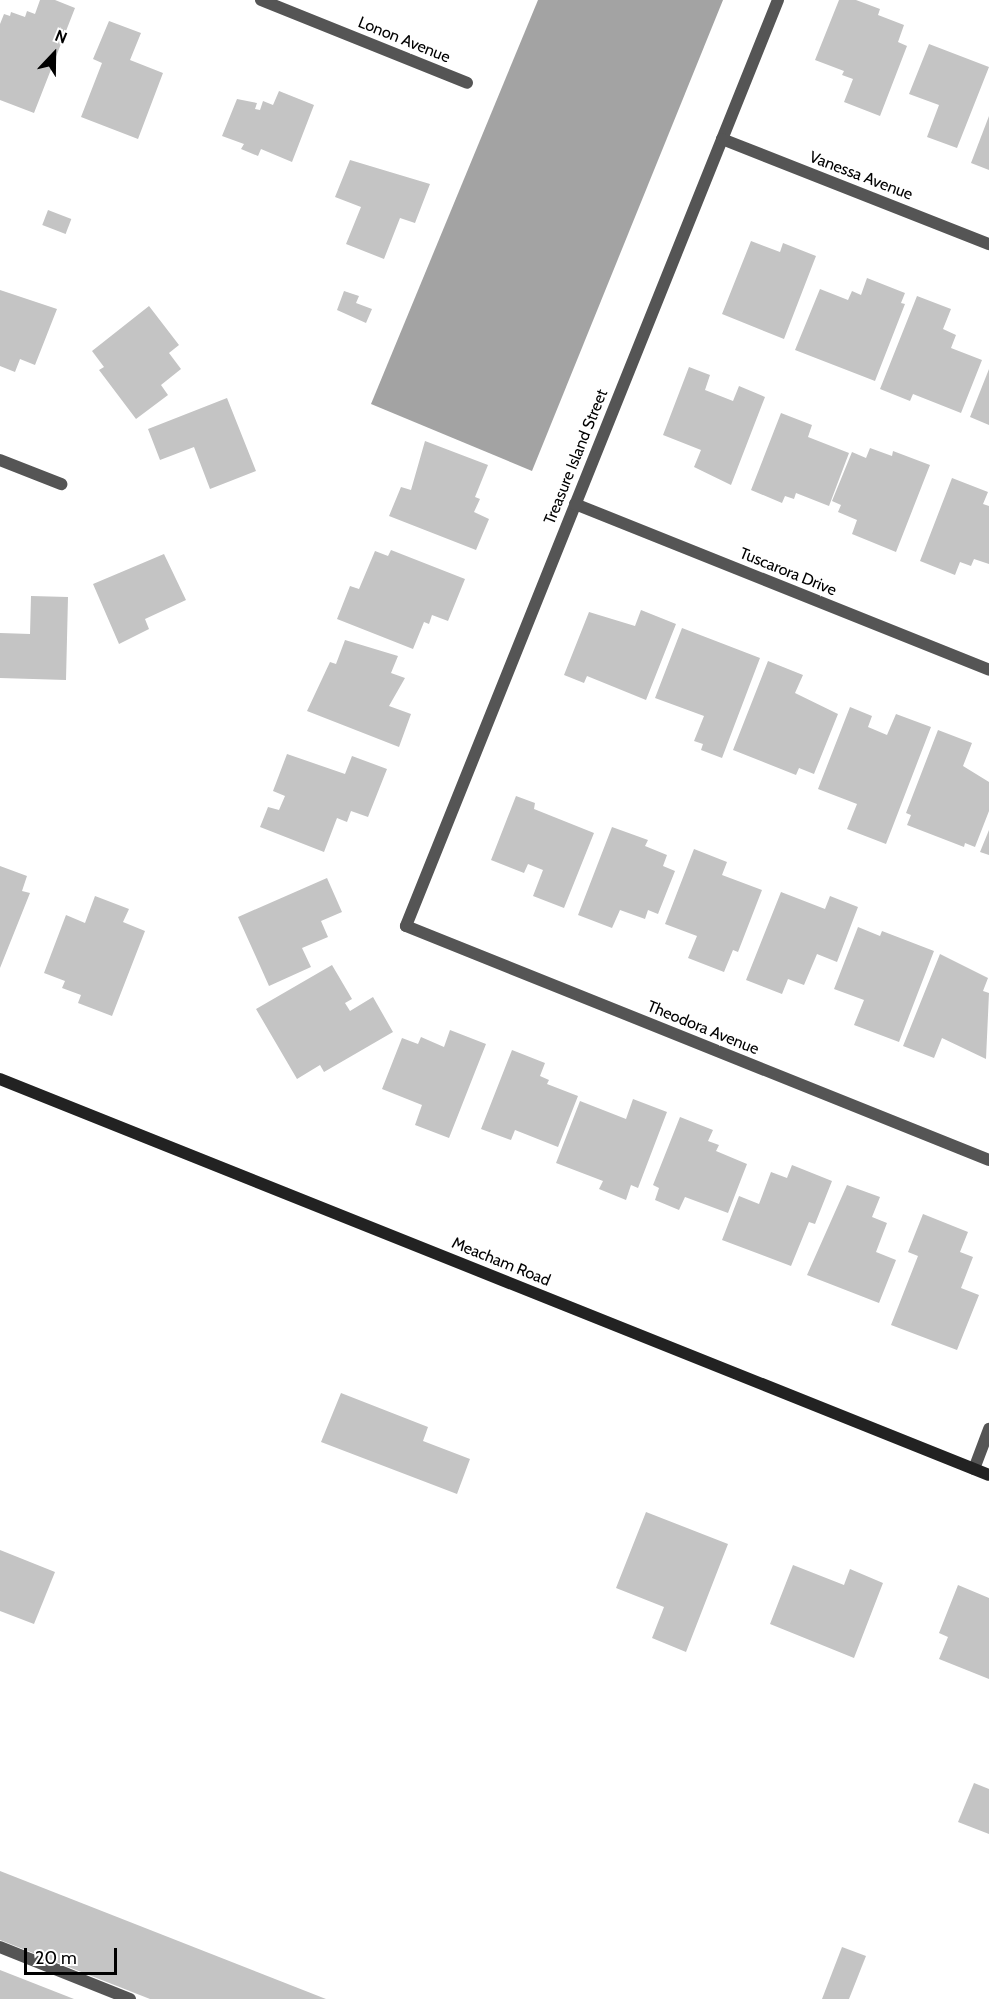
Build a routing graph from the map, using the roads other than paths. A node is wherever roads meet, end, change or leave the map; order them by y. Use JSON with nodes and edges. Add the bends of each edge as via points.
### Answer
{"nodes":[{"id":1,"x":261,"y":0,"type":"edge"},
{"id":2,"x":778,"y":0,"type":"edge"},
{"id":3,"x":467,"y":83,"type":"dead end"},
{"id":4,"x":722,"y":139,"type":"junction"},
{"id":5,"x":989,"y":243,"type":"edge"},
{"id":6,"x":0,"y":460,"type":"edge"},
{"id":7,"x":61,"y":484,"type":"dead end"},
{"id":8,"x":575,"y":504,"type":"junction"},
{"id":9,"x":989,"y":670,"type":"edge"},
{"id":10,"x":406,"y":926,"type":"joint"},
{"id":11,"x":0,"y":1079,"type":"edge"},
{"id":12,"x":989,"y":1160,"type":"edge"},
{"id":13,"x":989,"y":1429,"type":"edge"},
{"id":14,"x":974,"y":1469,"type":"junction"},
{"id":15,"x":989,"y":1475,"type":"edge"},
{"id":16,"x":0,"y":1947,"type":"edge"},
{"id":17,"x":130,"y":1999,"type":"edge"}],
"edges":[{"from":1,"to":3,"type":"street","name":"Lonon Avenue"},
{"from":2,"to":4,"type":"street","name":"Treasure Island Street"},
{"from":4,"to":5,"type":"street","name":"Vanessa Avenue"},
{"from":4,"to":8,"type":"street","name":"Treasure Island Street"},
{"from":6,"to":7,"type":"street"},
{"from":8,"to":9,"type":"street","name":"Tuscarora Drive"},
{"from":8,"to":10,"type":"street","name":"Treasure Island Street"},
{"from":10,"to":12,"type":"street","name":"Theodora Avenue"},
{"from":11,"to":14,"type":"street","name":"Meacham Road"},
{"from":13,"to":14,"type":"street"},
{"from":14,"to":15,"type":"street","name":"Meacham Road"},
{"from":16,"to":17,"type":"street"}]}
